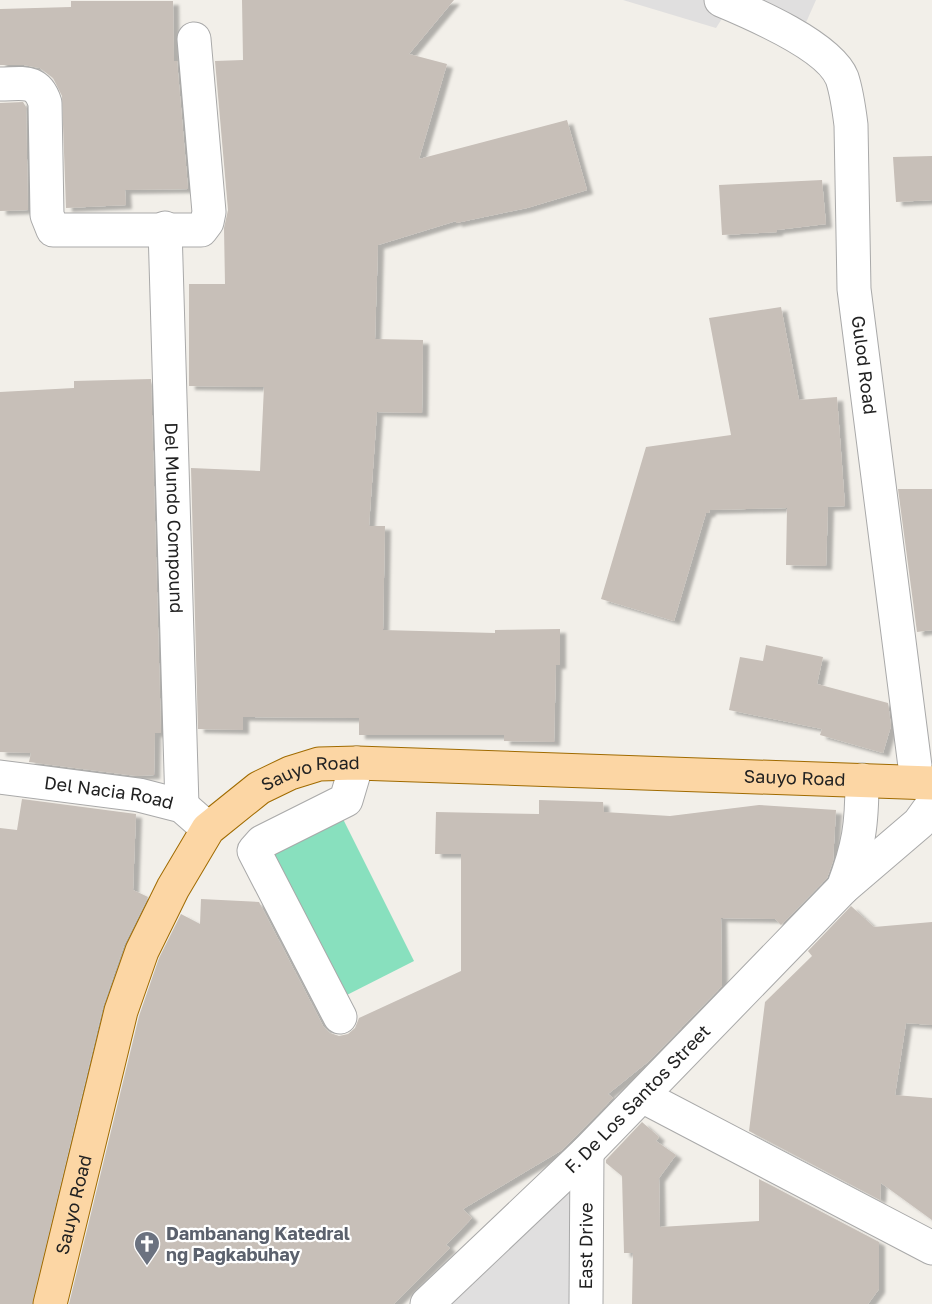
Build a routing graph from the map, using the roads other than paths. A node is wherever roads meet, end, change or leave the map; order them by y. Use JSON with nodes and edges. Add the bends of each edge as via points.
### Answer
{"nodes":[{"id":1,"x":728,"y":3,"type":"edge"},
{"id":2,"x":194,"y":39,"type":"dead end"},
{"id":3,"x":0,"y":84,"type":"edge"},
{"id":4,"x":165,"y":228,"type":"junction"},
{"id":5,"x":357,"y":763,"type":"junction"},
{"id":6,"x":0,"y":777,"type":"edge"},
{"id":7,"x":862,"y":780,"type":"junction"},
{"id":8,"x":927,"y":790,"type":"edge"},
{"id":9,"x":182,"y":806,"type":"junction"},
{"id":10,"x":208,"y":829,"type":"junction"},
{"id":11,"x":843,"y":888,"type":"junction"},
{"id":12,"x":340,"y":1017,"type":"dead end"},
{"id":13,"x":642,"y":1096,"type":"junction"},
{"id":14,"x":587,"y":1152,"type":"junction"},
{"id":15,"x":932,"y":1248,"type":"edge"},
{"id":16,"x":50,"y":1304,"type":"edge"},
{"id":17,"x":427,"y":1304,"type":"edge"},
{"id":18,"x":586,"y":1304,"type":"edge"}],
"edges":[{"from":1,"to":8,"type":"street","name":"Gulod Road","via":[[827,59],[841,76],[848,100],[854,289]]},
{"from":2,"to":4,"type":"street","via":[[209,213],[201,230]]},
{"from":3,"to":4,"type":"street","via":[[31,84],[41,91],[45,103],[47,216],[53,230]]},
{"from":4,"to":9,"type":"street","name":"Del Mundo Compound"},
{"from":5,"to":7,"type":"main road","name":"Sauyo Road"},
{"from":5,"to":10,"type":"main road","name":"Sauyo Road","via":[[319,764],[290,773],[259,788]]},
{"from":5,"to":12,"type":"street","via":[[346,800],[262,842],[254,851]]},
{"from":6,"to":9,"type":"street","name":"Del Nacia Road","via":[[139,795]]},
{"from":7,"to":8,"type":"main road","name":"Sauyo Road"},
{"from":7,"to":11,"type":"street","name":"F. De Los Santos Street","via":[[857,852]]},
{"from":8,"to":11,"type":"street","name":"F. De Los Santos Street","via":[[920,823]]},
{"from":9,"to":10,"type":"street","name":"Del Nacia Road"},
{"from":10,"to":16,"type":"main road","name":"Sauyo Road","via":[[142,951],[121,1011]]},
{"from":11,"to":13,"type":"street","name":"F. De Los Santos Street"},
{"from":13,"to":14,"type":"street","name":"F. De Los Santos Street"},
{"from":13,"to":15,"type":"street"},
{"from":14,"to":17,"type":"street","name":"F. De Los Santos Street"},
{"from":14,"to":18,"type":"street","name":"East Drive"}]}
